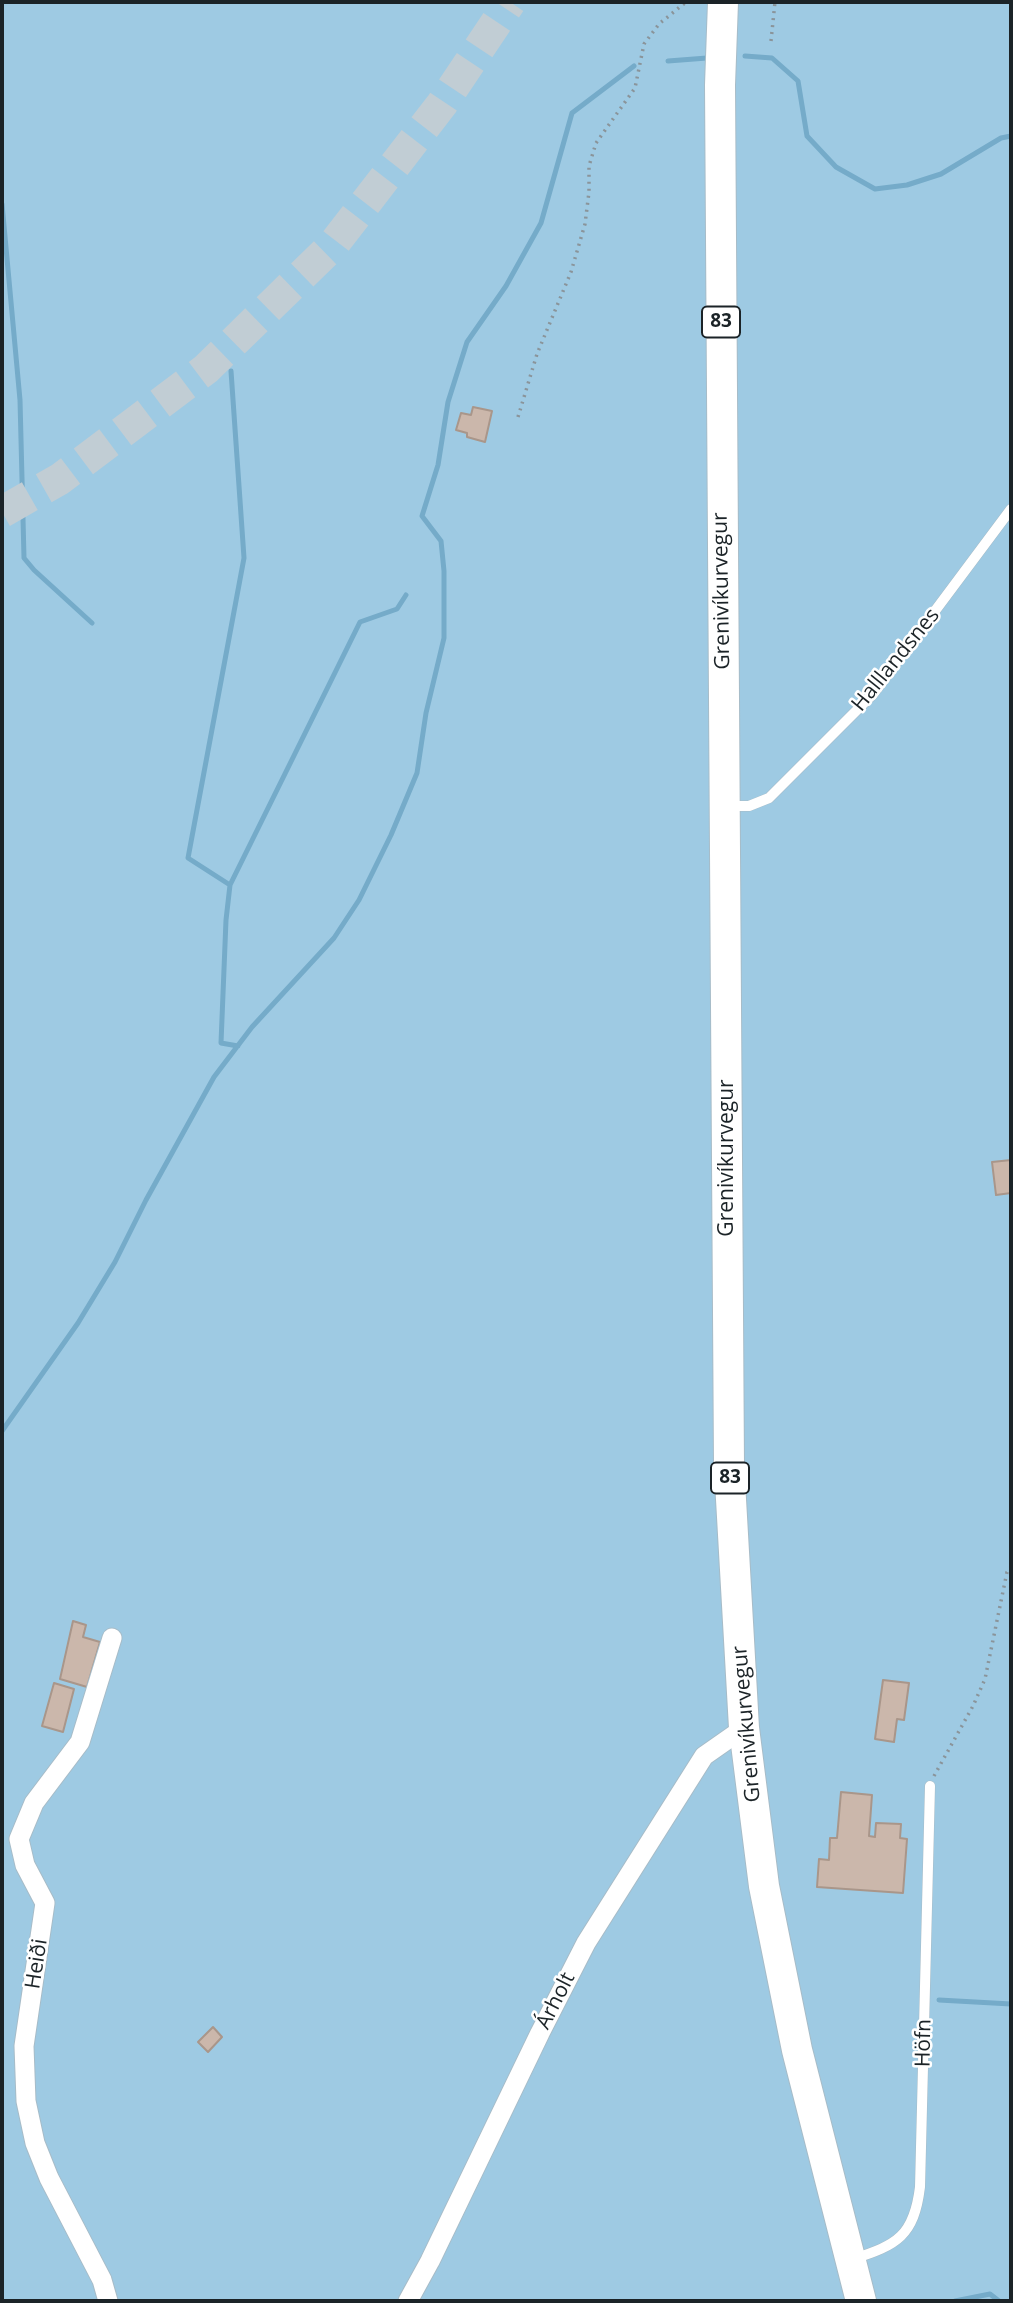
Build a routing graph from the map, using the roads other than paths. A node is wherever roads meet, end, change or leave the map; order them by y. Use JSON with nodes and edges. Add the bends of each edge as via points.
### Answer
{"nodes":[{"id":1,"x":723,"y":2,"type":"edge"},
{"id":2,"x":1011,"y":509,"type":"edge"},
{"id":3,"x":726,"y":807,"type":"junction"},
{"id":4,"x":112,"y":1639,"type":"dead end"},
{"id":5,"x":744,"y":1728,"type":"junction"},
{"id":6,"x":930,"y":1786,"type":"road end"},
{"id":7,"x":850,"y":2261,"type":"junction"},
{"id":8,"x":108,"y":2301,"type":"edge"},
{"id":9,"x":408,"y":2301,"type":"edge"},
{"id":10,"x":861,"y":2301,"type":"edge"}],
"edges":[{"from":1,"to":3,"type":"main road","name":"Grenivíkurvegur","number":"83"},
{"from":2,"to":3,"type":"lane","name":"Halllandsnes","via":[[873,694],[769,797],[749,806]]},
{"from":3,"to":5,"type":"main road","name":"Grenivíkurvegur","number":"83","via":[[729,1464]]},
{"from":4,"to":8,"type":"street","name":"Heiði","via":[[80,1742],[34,1803],[19,1839],[25,1865],[45,1903],[24,2046],[26,2101],[49,2178],[102,2280]]},
{"from":5,"to":7,"type":"main road","name":"Grenivíkurvegur","number":"83","via":[[764,1886],[797,2050]]},
{"from":5,"to":9,"type":"street","name":"Árholt","via":[[704,1756],[586,1943]]},
{"from":6,"to":7,"type":"lane","name":"Höfn","via":[[918,2208],[912,2224],[885,2249]]},
{"from":7,"to":10,"type":"main road","name":"Grenivíkurvegur","number":"83"}]}
